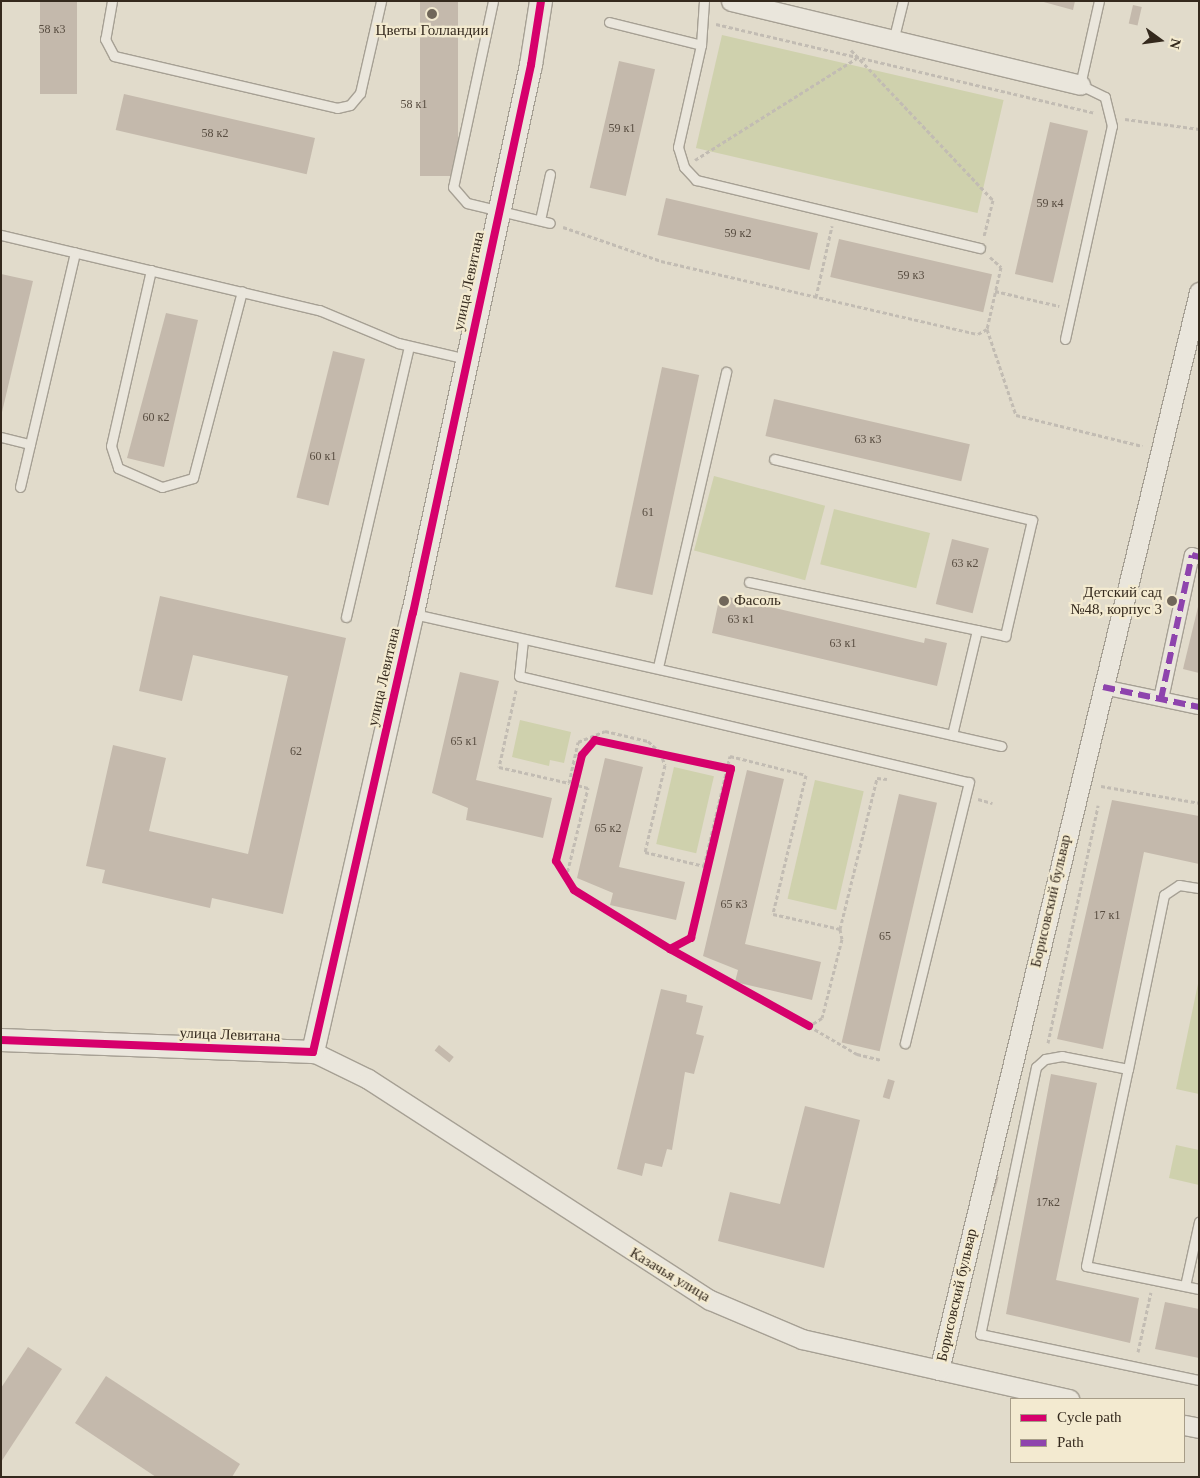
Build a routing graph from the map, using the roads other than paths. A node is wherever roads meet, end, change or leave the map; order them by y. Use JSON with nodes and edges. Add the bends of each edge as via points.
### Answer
{"nodes":[{"id":1,"x":112,"y":1,"type":"edge"},
{"id":2,"x":381,"y":1,"type":"edge"},
{"id":3,"x":493,"y":1,"type":"edge"},
{"id":4,"x":541,"y":1,"type":"edge"},
{"id":5,"x":704,"y":1,"type":"edge"},
{"id":6,"x":731,"y":1,"type":"edge"},
{"id":7,"x":903,"y":1,"type":"edge"},
{"id":8,"x":1099,"y":1,"type":"edge"},
{"id":9,"x":609,"y":22,"type":"dead end"},
{"id":10,"x":894,"y":37,"type":"junction"},
{"id":11,"x":701,"y":45,"type":"junction"},
{"id":12,"x":1080,"y":84,"type":"junction"},
{"id":13,"x":550,"y":174,"type":"dead end"},
{"id":14,"x":499,"y":210,"type":"junction"},
{"id":15,"x":540,"y":220,"type":"junction"},
{"id":16,"x":550,"y":223,"type":"road end"},
{"id":17,"x":1,"y":235,"type":"edge"},
{"id":18,"x":980,"y":248,"type":"road end"},
{"id":19,"x":75,"y":252,"type":"junction"},
{"id":20,"x":152,"y":270,"type":"junction"},
{"id":21,"x":242,"y":291,"type":"junction"},
{"id":22,"x":1199,"y":292,"type":"edge"},
{"id":23,"x":1065,"y":339,"type":"dead end"},
{"id":24,"x":410,"y":346,"type":"junction"},
{"id":25,"x":466,"y":359,"type":"junction"},
{"id":26,"x":726,"y":372,"type":"dead end"},
{"id":27,"x":1,"y":437,"type":"edge"},
{"id":28,"x":30,"y":444,"type":"junction"},
{"id":29,"x":774,"y":459,"type":"dead end"},
{"id":30,"x":20,"y":487,"type":"dead end"},
{"id":31,"x":1199,"y":557,"type":"edge"},
{"id":32,"x":749,"y":582,"type":"dead end"},
{"id":33,"x":413,"y":613,"type":"junction"},
{"id":34,"x":346,"y":616,"type":"dead end"},
{"id":35,"x":977,"y":630,"type":"junction"},
{"id":36,"x":523,"y":640,"type":"junction"},
{"id":37,"x":658,"y":667,"type":"junction"},
{"id":38,"x":1103,"y":687,"type":"junction"},
{"id":39,"x":1161,"y":699,"type":"junction"},
{"id":40,"x":1199,"y":707,"type":"edge"},
{"id":41,"x":952,"y":734,"type":"junction"},
{"id":42,"x":1001,"y":746,"type":"dead end"},
{"id":43,"x":1199,"y":888,"type":"edge"},
{"id":44,"x":1,"y":1040,"type":"edge"},
{"id":45,"x":905,"y":1043,"type":"dead end"},
{"id":46,"x":313,"y":1052,"type":"junction"},
{"id":47,"x":1128,"y":1069,"type":"junction"},
{"id":48,"x":1199,"y":1222,"type":"edge"},
{"id":49,"x":1185,"y":1286,"type":"junction"},
{"id":50,"x":1199,"y":1289,"type":"edge"},
{"id":51,"x":939,"y":1370,"type":"junction"},
{"id":52,"x":1199,"y":1380,"type":"edge"},
{"id":53,"x":1065,"y":1398,"type":"edge"},
{"id":54,"x":1185,"y":1425,"type":"edge"},
{"id":55,"x":1199,"y":1428,"type":"edge"}],
"edges":[{"from":1,"to":2,"type":"lane","via":[[105,39],[114,56],[337,108],[350,105],[360,93]]},
{"from":3,"to":14,"type":"lane","via":[[452,179],[461,199]]},
{"from":4,"to":14,"type":"street","name":"улица Левитана"},
{"from":5,"to":11,"type":"lane"},
{"from":6,"to":10,"type":"street"},
{"from":7,"to":10,"type":"lane"},
{"from":8,"to":12,"type":"lane"},
{"from":9,"to":11,"type":"lane"},
{"from":10,"to":12,"type":"street"},
{"from":11,"to":18,"type":"lane","via":[[678,147],[684,167],[696,180]]},
{"from":12,"to":23,"type":"lane","via":[[1099,90],[1113,117]]},
{"from":13,"to":15,"type":"lane"},
{"from":14,"to":15,"type":"lane"},
{"from":14,"to":25,"type":"street","name":"улица Левитана"},
{"from":15,"to":16,"type":"lane"},
{"from":17,"to":19,"type":"lane"},
{"from":19,"to":20,"type":"lane"},
{"from":19,"to":28,"type":"lane"},
{"from":20,"to":21,"type":"lane"},
{"from":20,"to":21,"type":"lane","via":[[111,446],[118,468],[162,487],[193,478]]},
{"from":21,"to":24,"type":"lane","via":[[319,310]]},
{"from":22,"to":38,"type":"street","name":"Борисовский бульвар"},
{"from":24,"to":25,"type":"lane"},
{"from":24,"to":34,"type":"lane"},
{"from":25,"to":33,"type":"street","name":"улица Левитана"},
{"from":26,"to":37,"type":"lane"},
{"from":27,"to":28,"type":"lane"},
{"from":28,"to":30,"type":"lane"},
{"from":29,"to":35,"type":"lane","via":[[1032,520],[1005,636]]},
{"from":31,"to":39,"type":"street","via":[[1192,555]]},
{"from":32,"to":35,"type":"lane"},
{"from":33,"to":36,"type":"lane"},
{"from":33,"to":46,"type":"street","name":"улица Левитана"},
{"from":35,"to":41,"type":"lane"},
{"from":36,"to":37,"type":"lane"},
{"from":36,"to":45,"type":"lane","via":[[519,676],[969,782]]},
{"from":37,"to":41,"type":"lane"},
{"from":38,"to":39,"type":"street"},
{"from":38,"to":51,"type":"street","name":"Борисовский бульвар"},
{"from":39,"to":40,"type":"street"},
{"from":41,"to":42,"type":"lane"},
{"from":43,"to":47,"type":"lane","via":[[1179,886],[1164,895]]},
{"from":44,"to":46,"type":"street","name":"улица Левитана"},
{"from":46,"to":51,"type":"street","name":"Казачья улица","via":[[368,1079],[710,1300],[802,1339]]},
{"from":47,"to":49,"type":"lane","via":[[1086,1266]]},
{"from":47,"to":52,"type":"lane","via":[[1062,1056],[1044,1059],[1036,1067],[980,1334]]},
{"from":48,"to":49,"type":"lane"},
{"from":49,"to":50,"type":"lane"},
{"from":51,"to":53,"type":"street","name":"Казачья улица"},
{"from":54,"to":55,"type":"street"}]}
